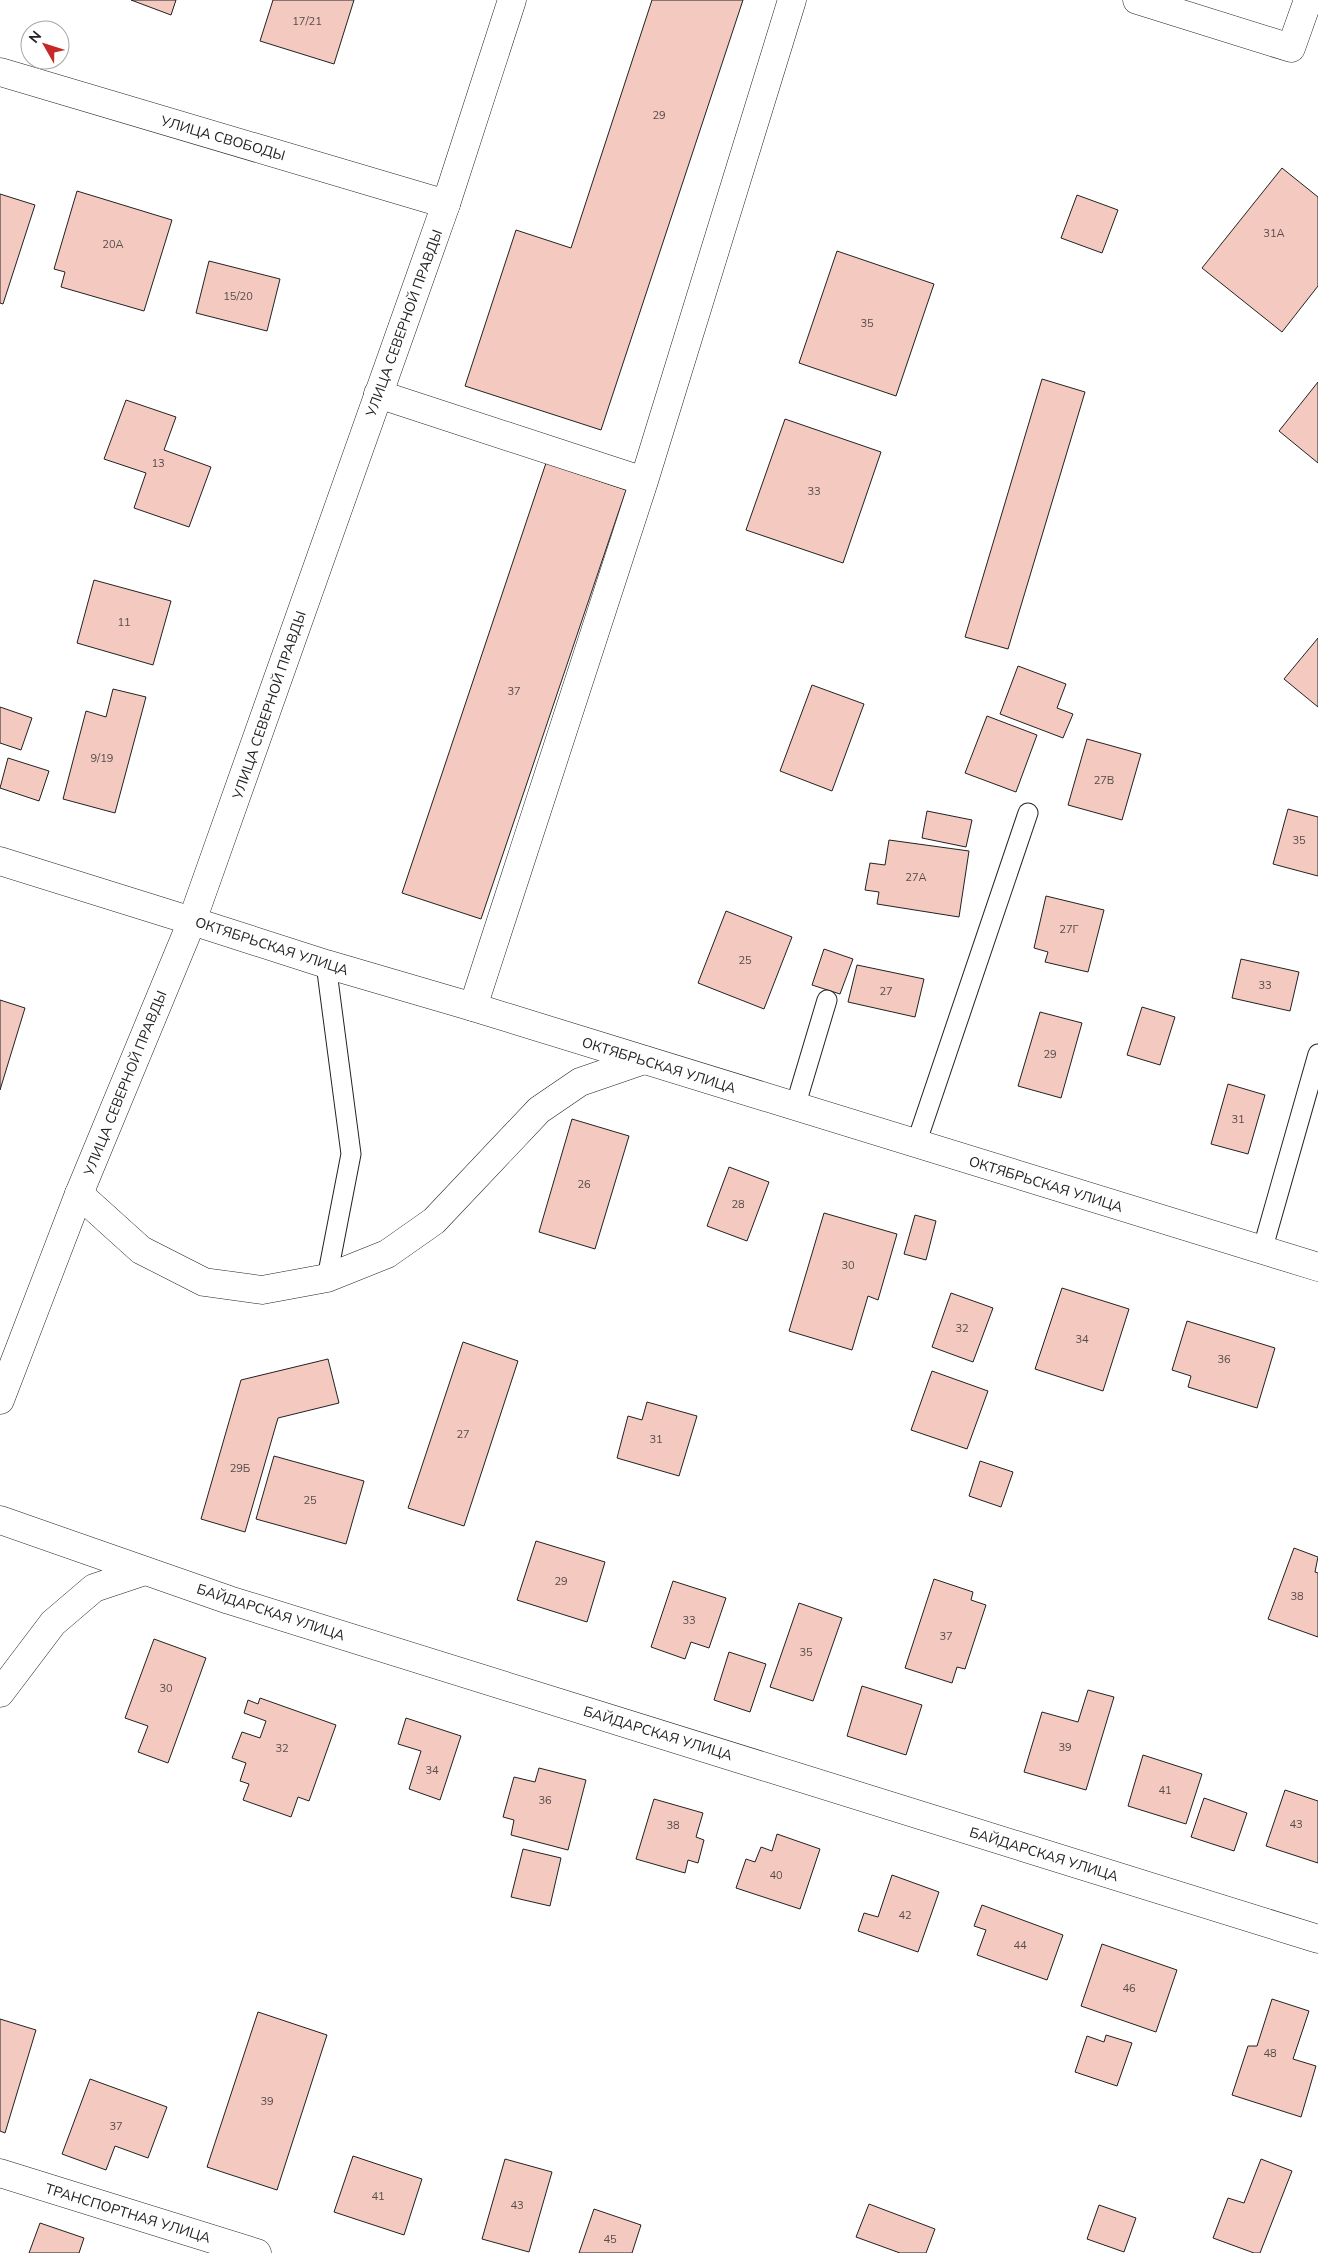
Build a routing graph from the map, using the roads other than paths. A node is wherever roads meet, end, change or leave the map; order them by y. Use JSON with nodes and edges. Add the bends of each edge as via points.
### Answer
{"nodes":[{"id":1,"x":512,"y":0,"type":"edge"},
{"id":2,"x":792,"y":0,"type":"edge"},
{"id":3,"x":1137,"y":0,"type":"edge"},
{"id":4,"x":1308,"y":0,"type":"edge"},
{"id":5,"x":0,"y":72,"type":"edge"},
{"id":6,"x":446,"y":204,"type":"junction"},
{"id":7,"x":378,"y":394,"type":"junction"},
{"id":8,"x":644,"y":481,"type":"junction"},
{"id":9,"x":1028,"y":813,"type":"dead end"},
{"id":10,"x":0,"y":862,"type":"edge"},
{"id":11,"x":192,"y":921,"type":"junction"},
{"id":12,"x":326,"y":964,"type":"junction"},
{"id":13,"x":827,"y":1000,"type":"dead end"},
{"id":14,"x":474,"y":1007,"type":"junction"},
{"id":15,"x":1318,"y":1054,"type":"edge"},
{"id":16,"x":644,"y":1060,"type":"junction"},
{"id":17,"x":795,"y":1107,"type":"junction"},
{"id":18,"x":916,"y":1144,"type":"junction"},
{"id":19,"x":79,"y":1194,"type":"junction"},
{"id":20,"x":1262,"y":1251,"type":"junction"},
{"id":21,"x":1318,"y":1267,"type":"edge"},
{"id":22,"x":327,"y":1278,"type":"junction"},
{"id":23,"x":0,"y":1400,"type":"edge"},
{"id":24,"x":0,"y":1520,"type":"edge"},
{"id":25,"x":145,"y":1570,"type":"junction"},
{"id":26,"x":0,"y":1693,"type":"edge"},
{"id":27,"x":1318,"y":1939,"type":"edge"},
{"id":28,"x":0,"y":2173,"type":"edge"},
{"id":29,"x":257,"y":2253,"type":"edge"}],
"edges":[{"from":1,"to":6,"type":"main road","name":"УЛИЦА СЕВЕРНОЙ ПРАВДЫ"},
{"from":2,"to":8,"type":"main road"},
{"from":3,"to":4,"type":"main road","via":[[1291,48]]},
{"from":5,"to":6,"type":"main road","name":"УЛИЦА СВОБОДЫ"},
{"from":6,"to":7,"type":"main road","name":"УЛИЦА СЕВЕРНОЙ ПРАВДЫ"},
{"from":7,"to":8,"type":"main road"},
{"from":7,"to":11,"type":"main road","name":"УЛИЦА СЕВЕРНОЙ ПРАВДЫ"},
{"from":8,"to":14,"type":"main road"},
{"from":9,"to":18,"type":"lane"},
{"from":10,"to":11,"type":"main road","name":"ОКТЯБРЬСКАЯ УЛИЦА"},
{"from":11,"to":12,"type":"main road","name":"ОКТЯБРЬСКАЯ УЛИЦА"},
{"from":11,"to":19,"type":"main road","name":"УЛИЦА СЕВЕРНОЙ ПРАВДЫ"},
{"from":12,"to":14,"type":"main road","name":"ОКТЯБРЬСКАЯ УЛИЦА"},
{"from":12,"to":22,"type":"lane","via":[[352,1154]]},
{"from":13,"to":17,"type":"lane"},
{"from":14,"to":16,"type":"main road","name":"ОКТЯБРЬСКАЯ УЛИЦА"},
{"from":15,"to":20,"type":"lane"},
{"from":16,"to":17,"type":"main road","name":"ОКТЯБРЬСКАЯ УЛИЦА"},
{"from":16,"to":22,"type":"main road","via":[[580,1082],[546,1105],[434,1221],[387,1254]]},
{"from":17,"to":18,"type":"main road","name":"ОКТЯБРЬСКАЯ УЛИЦА"},
{"from":18,"to":20,"type":"main road","name":"ОКТЯБРЬСКАЯ УЛИЦА"},
{"from":19,"to":22,"type":"main road","via":[[141,1250],[204,1282],[262,1290]]},
{"from":19,"to":23,"type":"main road","name":"УЛИЦА СЕВЕРНОЙ ПРАВДЫ"},
{"from":20,"to":21,"type":"main road","name":"ОКТЯБРЬСКАЯ УЛИЦА"},
{"from":24,"to":25,"type":"main road","name":"БАЙДАРСКАЯ УЛИЦА"},
{"from":25,"to":26,"type":"main road","via":[[94,1588],[52,1623]]},
{"from":25,"to":27,"type":"main road","name":"БАЙДАРСКАЯ УЛИЦА","via":[[238,1603]]},
{"from":28,"to":29,"type":"main road","name":"ТРАНСПОРТНАЯ УЛИЦА"}]}
